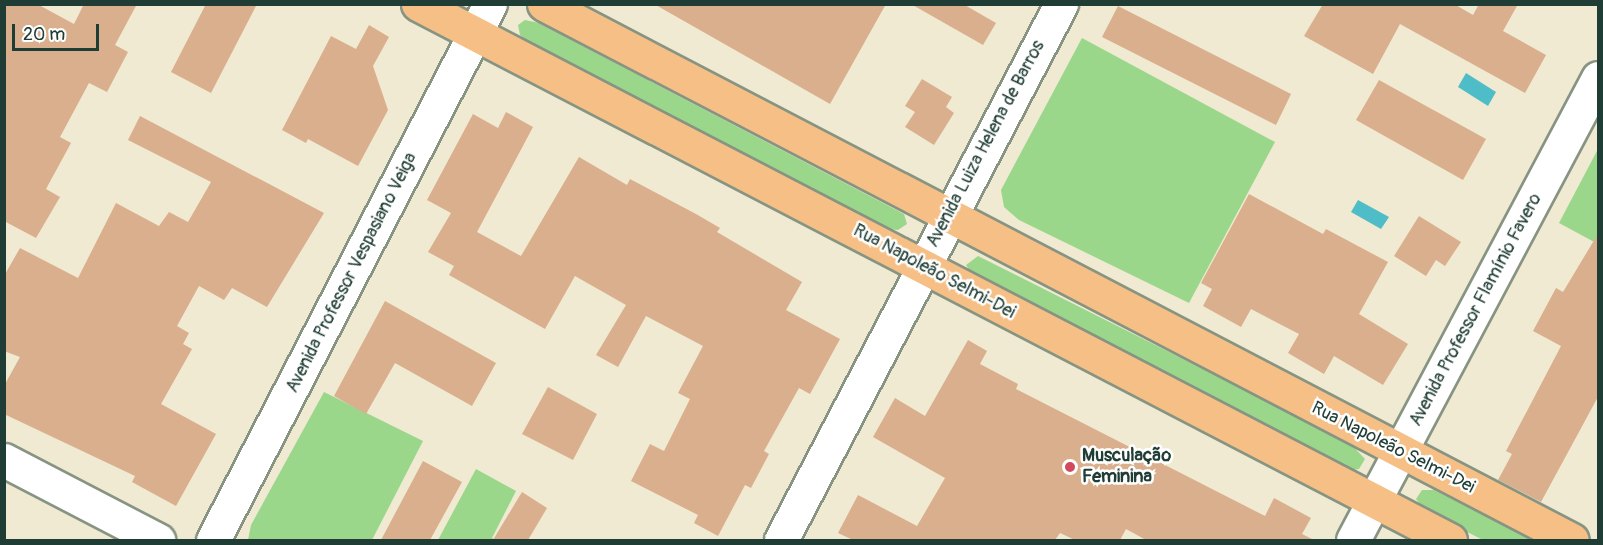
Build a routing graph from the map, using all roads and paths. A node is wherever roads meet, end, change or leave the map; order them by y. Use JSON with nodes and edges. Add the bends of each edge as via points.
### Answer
{"nodes":[{"id":1,"x":418,"y":4,"type":"edge"},
{"id":2,"x":490,"y":4,"type":"edge"},
{"id":3,"x":544,"y":4,"type":"edge"},
{"id":4,"x":1060,"y":4,"type":"edge"},
{"id":5,"x":476,"y":35,"type":"junction"},
{"id":6,"x":1599,"y":78,"type":"edge"},
{"id":7,"x":948,"y":218,"type":"junction"},
{"id":8,"x":922,"y":265,"type":"junction"},
{"id":9,"x":1401,"y":452,"type":"junction"},
{"id":10,"x":4,"y":460,"type":"edge"},
{"id":11,"x":1373,"y":502,"type":"junction"},
{"id":12,"x":158,"y":540,"type":"edge"},
{"id":13,"x":213,"y":540,"type":"edge"},
{"id":14,"x":781,"y":540,"type":"edge"},
{"id":15,"x":1353,"y":540,"type":"edge"},
{"id":16,"x":1450,"y":540,"type":"edge"},
{"id":17,"x":1572,"y":540,"type":"edge"}],
"edges":[{"from":1,"to":5,"type":"main road","name":"Rua Napoleão Selmi-Dei"},
{"from":2,"to":5,"type":"street","name":"Avenida Professor Vespasiano Veiga"},
{"from":3,"to":7,"type":"main road","name":"Rua Napoleão Selmi-Dei"},
{"from":4,"to":7,"type":"street","name":"Avenida Luiza Helena de Barros"},
{"from":5,"to":8,"type":"main road","name":"Rua Napoleão Selmi-Dei"},
{"from":5,"to":13,"type":"street","name":"Avenida Professor Vespasiano Veiga"},
{"from":6,"to":9,"type":"street","name":"Avenida Professor Flamínio Favero"},
{"from":7,"to":8,"type":"street","name":"Avenida Luiza Helena de Barros"},
{"from":7,"to":9,"type":"main road","name":"Rua Napoleão Selmi-Dei"},
{"from":8,"to":11,"type":"main road","name":"Rua Napoleão Selmi-Dei"},
{"from":8,"to":14,"type":"street","name":"Avenida Luiza Helena de Barros"},
{"from":9,"to":11,"type":"street","name":"Avenida Professor Flamínio Favero"},
{"from":9,"to":17,"type":"main road","name":"Rua Napoleão Selmi-Dei"},
{"from":10,"to":12,"type":"street"},
{"from":11,"to":15,"type":"street","name":"Avenida Professor Flamínio Favero"},
{"from":11,"to":16,"type":"main road","name":"Rua Napoleão Selmi-Dei"}]}
